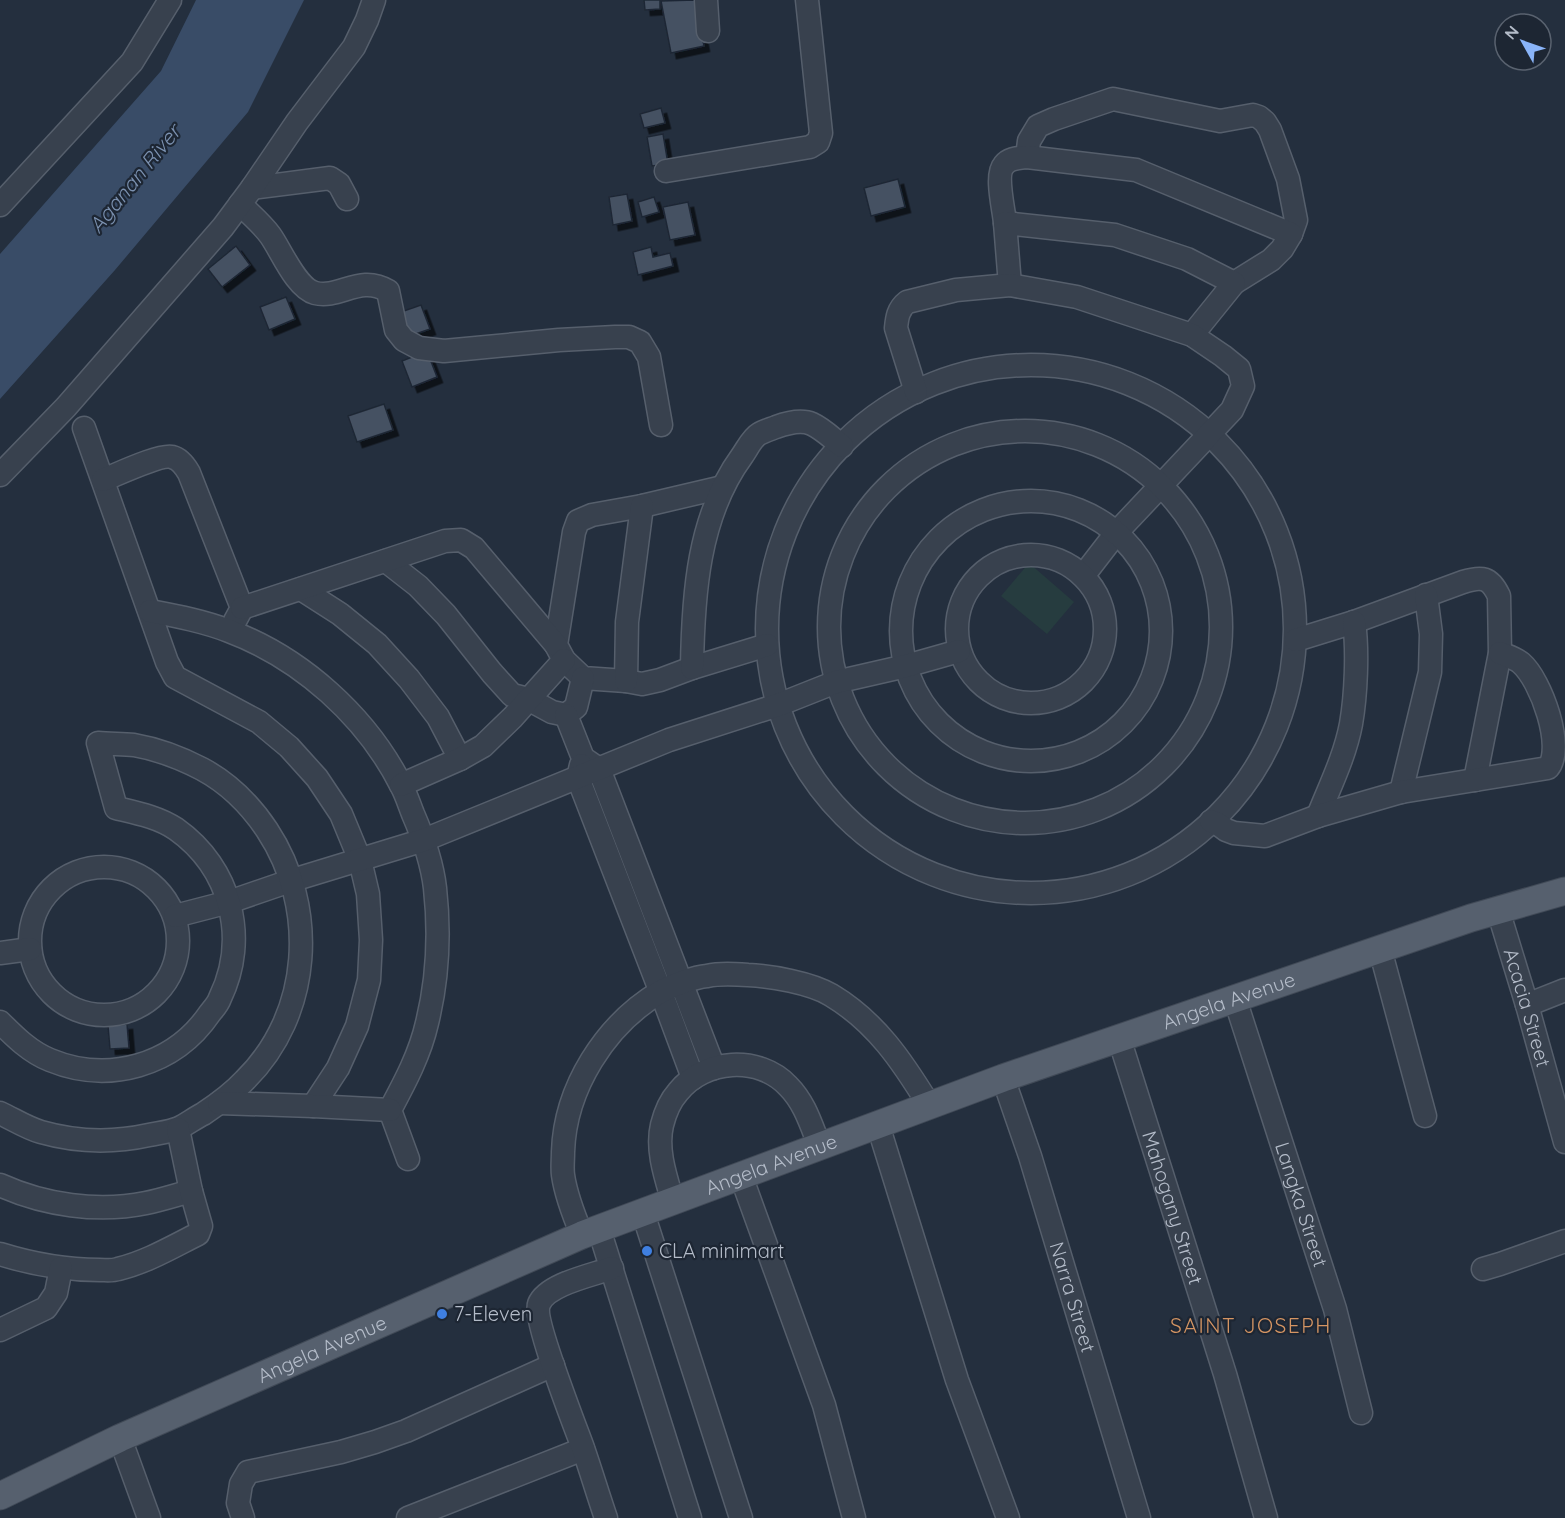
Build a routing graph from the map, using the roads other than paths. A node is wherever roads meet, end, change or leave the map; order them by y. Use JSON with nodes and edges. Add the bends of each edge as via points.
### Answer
{"nodes":[{"id":1,"x":170,"y":0,"type":"edge"},
{"id":2,"x":374,"y":0,"type":"edge"},
{"id":3,"x":706,"y":0,"type":"edge"},
{"id":4,"x":807,"y":0,"type":"edge"},
{"id":5,"x":708,"y":31,"type":"dead end"},
{"id":6,"x":1027,"y":157,"type":"junction"},
{"id":7,"x":666,"y":171,"type":"dead end"},
{"id":8,"x":246,"y":196,"type":"junction"},
{"id":9,"x":347,"y":199,"type":"dead end"},
{"id":10,"x":0,"y":205,"type":"edge"},
{"id":11,"x":1005,"y":224,"type":"junction"},
{"id":12,"x":1291,"y":234,"type":"junction"},
{"id":13,"x":1234,"y":283,"type":"junction"},
{"id":14,"x":1010,"y":285,"type":"junction"},
{"id":15,"x":1192,"y":335,"type":"junction"},
{"id":16,"x":916,"y":392,"type":"junction"},
{"id":17,"x":661,"y":425,"type":"dead end"},
{"id":18,"x":84,"y":428,"type":"dead end"},
{"id":19,"x":1212,"y":432,"type":"junction"},
{"id":20,"x":842,"y":446,"type":"junction"},
{"id":21,"x":0,"y":475,"type":"edge"},
{"id":22,"x":103,"y":480,"type":"junction"},
{"id":23,"x":1162,"y":484,"type":"junction"},
{"id":24,"x":723,"y":487,"type":"junction"},
{"id":25,"x":642,"y":506,"type":"junction"},
{"id":26,"x":1117,"y":532,"type":"junction"},
{"id":27,"x":386,"y":561,"type":"junction"},
{"id":28,"x":1083,"y":576,"type":"junction"},
{"id":29,"x":301,"y":589,"type":"junction"},
{"id":30,"x":1426,"y":595,"type":"junction"},
{"id":31,"x":242,"y":608,"type":"junction"},
{"id":32,"x":150,"y":611,"type":"junction"},
{"id":33,"x":1354,"y":622,"type":"junction"},
{"id":34,"x":230,"y":631,"type":"junction"},
{"id":35,"x":1296,"y":640,"type":"junction"},
{"id":36,"x":768,"y":645,"type":"junction"},
{"id":37,"x":959,"y":651,"type":"junction"},
{"id":38,"x":560,"y":652,"type":"junction"},
{"id":39,"x":1500,"y":653,"type":"junction"},
{"id":40,"x":906,"y":666,"type":"junction"},
{"id":41,"x":692,"y":668,"type":"junction"},
{"id":42,"x":583,"y":678,"type":"junction"},
{"id":43,"x":626,"y":681,"type":"junction"},
{"id":44,"x":836,"y":682,"type":"junction"},
{"id":45,"x":528,"y":699,"type":"junction"},
{"id":46,"x":778,"y":705,"type":"junction"},
{"id":47,"x":566,"y":715,"type":"junction"},
{"id":48,"x":460,"y":759,"type":"junction"},
{"id":49,"x":587,"y":768,"type":"junction"},
{"id":50,"x":1475,"y":780,"type":"junction"},
{"id":51,"x":401,"y":785,"type":"junction"},
{"id":52,"x":1401,"y":792,"type":"junction"},
{"id":53,"x":1318,"y":816,"type":"junction"},
{"id":54,"x":1211,"y":821,"type":"junction"},
{"id":55,"x":424,"y":840,"type":"junction"},
{"id":56,"x":360,"y":860,"type":"junction"},
{"id":57,"x":292,"y":880,"type":"junction"},
{"id":58,"x":1565,"y":891,"type":"edge"},
{"id":59,"x":230,"y":902,"type":"junction"},
{"id":60,"x":1498,"y":910,"type":"junction"},
{"id":61,"x":175,"y":916,"type":"junction"},
{"id":62,"x":30,"y":949,"type":"junction"},
{"id":63,"x":1380,"y":949,"type":"junction"},
{"id":64,"x":0,"y":953,"type":"edge"},
{"id":65,"x":682,"y":983,"type":"junction"},
{"id":66,"x":1565,"y":990,"type":"edge"},
{"id":67,"x":660,"y":992,"type":"junction"},
{"id":68,"x":1234,"y":999,"type":"junction"},
{"id":69,"x":1527,"y":1005,"type":"junction"},
{"id":70,"x":0,"y":1022,"type":"edge"},
{"id":71,"x":1119,"y":1038,"type":"junction"},
{"id":72,"x":714,"y":1068,"type":"junction"},
{"id":73,"x":693,"y":1078,"type":"junction"},
{"id":74,"x":1003,"y":1078,"type":"junction"},
{"id":75,"x":219,"y":1103,"type":"junction"},
{"id":76,"x":929,"y":1105,"type":"junction"},
{"id":77,"x":313,"y":1106,"type":"junction"},
{"id":78,"x":390,"y":1110,"type":"junction"},
{"id":79,"x":0,"y":1113,"type":"edge"},
{"id":80,"x":1425,"y":1116,"type":"dead end"},
{"id":81,"x":878,"y":1125,"type":"junction"},
{"id":82,"x":178,"y":1128,"type":"junction"},
{"id":83,"x":1565,"y":1142,"type":"edge"},
{"id":84,"x":820,"y":1147,"type":"junction"},
{"id":85,"x":408,"y":1159,"type":"dead end"},
{"id":86,"x":741,"y":1176,"type":"junction"},
{"id":87,"x":0,"y":1185,"type":"edge"},
{"id":88,"x":191,"y":1191,"type":"junction"},
{"id":89,"x":673,"y":1202,"type":"junction"},
{"id":90,"x":643,"y":1213,"type":"junction"},
{"id":91,"x":590,"y":1232,"type":"junction"},
{"id":92,"x":1565,"y":1241,"type":"edge"},
{"id":93,"x":0,"y":1254,"type":"edge"},
{"id":94,"x":61,"y":1268,"type":"junction"},
{"id":95,"x":612,"y":1268,"type":"junction"},
{"id":96,"x":1483,"y":1269,"type":"dead end"},
{"id":97,"x":0,"y":1330,"type":"edge"},
{"id":98,"x":553,"y":1365,"type":"junction"},
{"id":99,"x":1361,"y":1413,"type":"dead end"},
{"id":100,"x":120,"y":1438,"type":"junction"},
{"id":101,"x":583,"y":1449,"type":"junction"},
{"id":102,"x":0,"y":1496,"type":"edge"},
{"id":103,"x":149,"y":1518,"type":"edge"},
{"id":104,"x":243,"y":1518,"type":"edge"},
{"id":105,"x":408,"y":1518,"type":"edge"},
{"id":106,"x":606,"y":1518,"type":"edge"},
{"id":107,"x":690,"y":1518,"type":"edge"},
{"id":108,"x":741,"y":1518,"type":"edge"},
{"id":109,"x":854,"y":1518,"type":"edge"},
{"id":110,"x":1008,"y":1518,"type":"edge"},
{"id":111,"x":1139,"y":1518,"type":"edge"},
{"id":112,"x":1266,"y":1518,"type":"edge"}],
"edges":[{"from":1,"to":10,"type":"street","via":[[132,62]]},
{"from":2,"to":8,"type":"street","via":[[354,47]]},
{"from":3,"to":5,"type":"street"},
{"from":4,"to":7,"type":"street","via":[[821,133],[818,142],[810,147]]},
{"from":6,"to":11,"type":"street","via":[[1002,166],[999,176]]},
{"from":6,"to":12,"type":"street","via":[[1136,170]]},
{"from":6,"to":12,"type":"street","via":[[1029,141],[1038,126],[1113,99],[1220,121],[1259,117],[1270,130],[1288,178],[1296,220]]},
{"from":8,"to":9,"type":"street","via":[[330,178],[339,184]]},
{"from":8,"to":17,"type":"street","via":[[302,286],[324,294],[378,285],[388,291],[396,330],[419,348],[444,351],[615,337],[640,342],[649,357]]},
{"from":8,"to":21,"type":"street","via":[[66,407]]},
{"from":11,"to":13,"type":"street","via":[[1114,235],[1187,259]]},
{"from":11,"to":14,"type":"street"},
{"from":12,"to":13,"type":"street","via":[[1271,260]]},
{"from":13,"to":15,"type":"street"},
{"from":14,"to":15,"type":"street","via":[[1077,297]]},
{"from":14,"to":16,"type":"street","via":[[956,290],[907,302],[901,307],[896,328]]},
{"from":15,"to":19,"type":"street","via":[[1239,369],[1243,386],[1232,410]]},
{"from":16,"to":19,"type":"street","via":[[975,371],[1010,366],[1081,369],[1148,391]]},
{"from":16,"to":20,"type":"street","via":[[873,418]]},
{"from":18,"to":22,"type":"street"},
{"from":19,"to":23,"type":"street"},
{"from":19,"to":35,"type":"street","via":[[1256,489],[1274,522],[1294,596]]},
{"from":20,"to":24,"type":"street","via":[[812,424],[783,425],[757,435]]},
{"from":20,"to":36,"type":"street","via":[[814,480],[777,559],[769,601]]},
{"from":22,"to":31,"type":"street","via":[[157,459],[171,456],[182,462]]},
{"from":22,"to":32,"type":"street"},
{"from":23,"to":26,"type":"street"},
{"from":23,"to":44,"type":"street","via":[[1129,459],[1062,433],[989,433],[922,460],[892,482],[868,509],[849,540],[836,574],[829,610],[829,646]]},
{"from":23,"to":44,"type":"street","via":[[1194,526],[1216,579],[1221,608],[1217,665],[1209,693],[1182,744],[1155,773],[1116,801],[1061,820],[1032,823],[1003,822],[947,808],[922,795],[878,758],[860,735]]},
{"from":24,"to":25,"type":"street"},
{"from":24,"to":41,"type":"street","via":[[698,569]]},
{"from":25,"to":38,"type":"street","via":[[578,521]]},
{"from":25,"to":43,"type":"street","via":[[627,622]]},
{"from":26,"to":28,"type":"street"},
{"from":26,"to":40,"type":"street","via":[[1090,513],[1059,503],[1027,500],[994,505],[964,519],[938,539],[918,565],[905,596],[900,628]]},
{"from":26,"to":40,"type":"street","via":[[1147,570],[1158,601],[1161,642],[1157,666],[1135,710],[1098,742],[1076,753],[1028,761],[1003,759],[980,751],[939,724],[911,684]]},
{"from":27,"to":29,"type":"street"},
{"from":27,"to":38,"type":"street","via":[[445,541],[461,540],[474,548]]},
{"from":27,"to":45,"type":"street","via":[[446,615],[512,695]]},
{"from":28,"to":37,"type":"street","via":[[1051,557],[1013,557],[995,564],[980,575],[960,607],[956,626]]},
{"from":28,"to":37,"type":"street","via":[[1102,607],[1104,644],[1098,662],[1074,690],[1040,703],[1004,699],[974,678]]},
{"from":29,"to":31,"type":"street"},
{"from":29,"to":48,"type":"street","via":[[340,614],[410,679],[438,717]]},
{"from":30,"to":33,"type":"street"},
{"from":30,"to":39,"type":"street","via":[[1474,578],[1489,581],[1498,596]]},
{"from":30,"to":52,"type":"street","via":[[1430,672]]},
{"from":31,"to":34,"type":"street"},
{"from":32,"to":34,"type":"street"},
{"from":32,"to":56,"type":"street","via":[[166,662],[175,677],[259,722],[289,747],[317,778],[341,814]]},
{"from":33,"to":35,"type":"street"},
{"from":33,"to":53,"type":"street","via":[[1351,725]]},
{"from":34,"to":51,"type":"street","via":[[272,651],[338,701],[377,745]]},
{"from":35,"to":54,"type":"street","via":[[1286,700],[1274,732],[1240,790]]},
{"from":36,"to":41,"type":"street"},
{"from":36,"to":46,"type":"street"},
{"from":37,"to":40,"type":"street"},
{"from":38,"to":42,"type":"street"},
{"from":38,"to":45,"type":"street"},
{"from":39,"to":50,"type":"street"},
{"from":39,"to":50,"type":"street","via":[[1520,662],[1532,674],[1554,711],[1559,756],[1548,768]]},
{"from":40,"to":44,"type":"street"},
{"from":41,"to":43,"type":"street","via":[[642,684]]},
{"from":42,"to":43,"type":"street"},
{"from":42,"to":47,"type":"street","via":[[576,707]]},
{"from":44,"to":46,"type":"street"},
{"from":45,"to":47,"type":"street"},
{"from":45,"to":48,"type":"street","via":[[483,746]]},
{"from":46,"to":49,"type":"street"},
{"from":46,"to":54,"type":"street","via":[[789,738],[806,768],[848,821],[903,861],[966,886],[1034,894],[1102,884],[1164,857]]},
{"from":47,"to":49,"type":"street"},
{"from":48,"to":51,"type":"street"},
{"from":49,"to":55,"type":"street"},
{"from":49,"to":65,"type":"street"},
{"from":49,"to":67,"type":"street"},
{"from":50,"to":52,"type":"street"},
{"from":51,"to":55,"type":"street"},
{"from":52,"to":53,"type":"street"},
{"from":53,"to":54,"type":"street","via":[[1265,836],[1234,833]]},
{"from":55,"to":56,"type":"street"},
{"from":55,"to":78,"type":"street","via":[[435,885],[439,932],[436,979],[427,1025]]},
{"from":56,"to":57,"type":"street"},
{"from":56,"to":77,"type":"street","via":[[368,894],[369,980],[357,1026],[338,1068]]},
{"from":57,"to":59,"type":"street"},
{"from":57,"to":59,"type":"street","via":[[278,847],[258,816],[233,790],[203,769],[170,754],[98,743],[116,808],[147,815],[175,829],[199,848],[217,873]]},
{"from":57,"to":75,"type":"street","via":[[300,915],[302,951],[297,986],[268,1052],[246,1080]]},
{"from":58,"to":60,"type":"main road","name":"Angela Avenue"},
{"from":59,"to":61,"type":"street"},
{"from":59,"to":70,"type":"street","via":[[234,935],[231,968],[220,999],[201,1027],[176,1049],[146,1064],[124,1069],[80,1070],[48,1060],[20,1043]]},
{"from":60,"to":63,"type":"main road","name":"Angela Avenue"},
{"from":60,"to":69,"type":"street","name":"Acacia Street"},
{"from":61,"to":62,"type":"street","via":[[165,897],[131,871],[88,868],[51,889],[31,927]]},
{"from":61,"to":62,"type":"street","via":[[179,938],[176,961],[167,982],[151,999],[131,1010],[109,1015],[86,1013],[65,1005],[48,990],[36,971]]},
{"from":62,"to":64,"type":"street"},
{"from":63,"to":68,"type":"main road","name":"Angela Avenue"},
{"from":63,"to":80,"type":"street"},
{"from":65,"to":67,"type":"street"},
{"from":65,"to":72,"type":"street"},
{"from":65,"to":76,"type":"street","via":[[706,976],[758,975],[798,982],[828,993],[883,1038]]},
{"from":66,"to":69,"type":"street"},
{"from":67,"to":73,"type":"street"},
{"from":67,"to":91,"type":"street","via":[[613,1030],[582,1078],[569,1111],[562,1173],[568,1201]]},
{"from":68,"to":71,"type":"main road","name":"Angela Avenue"},
{"from":68,"to":99,"type":"street","name":"Langka Street","via":[[1335,1309]]},
{"from":69,"to":83,"type":"street","name":"Acacia Street"},
{"from":71,"to":74,"type":"main road","name":"Angela Avenue"},
{"from":71,"to":112,"type":"street","name":"Mahogany Street"},
{"from":72,"to":73,"type":"street"},
{"from":72,"to":84,"type":"street","via":[[752,1066],[787,1084],[799,1099]]},
{"from":73,"to":89,"type":"street","via":[[678,1091],[661,1127],[662,1158]]},
{"from":74,"to":76,"type":"main road","name":"Angela Avenue"},
{"from":74,"to":111,"type":"street","name":"Narra Street"},
{"from":75,"to":77,"type":"street"},
{"from":75,"to":82,"type":"street"},
{"from":76,"to":81,"type":"main road","name":"Angela Avenue"},
{"from":77,"to":78,"type":"street"},
{"from":78,"to":85,"type":"street"},
{"from":79,"to":82,"type":"street","via":[[40,1131],[84,1140],[129,1139]]},
{"from":81,"to":84,"type":"main road","name":"Angela Avenue"},
{"from":81,"to":110,"type":"street","via":[[957,1380]]},
{"from":82,"to":88,"type":"street"},
{"from":84,"to":86,"type":"main road","name":"Angela Avenue"},
{"from":86,"to":89,"type":"main road","name":"Angela Avenue"},
{"from":86,"to":109,"type":"street","via":[[824,1405]]},
{"from":87,"to":88,"type":"street","via":[[57,1203],[102,1208],[145,1203]]},
{"from":88,"to":94,"type":"street","via":[[201,1226],[198,1234],[148,1260],[116,1270]]},
{"from":89,"to":90,"type":"main road","name":"Angela Avenue"},
{"from":90,"to":91,"type":"main road","name":"Angela Avenue"},
{"from":90,"to":108,"type":"street"},
{"from":91,"to":95,"type":"street"},
{"from":91,"to":100,"type":"main road","name":"Angela Avenue"},
{"from":92,"to":96,"type":"street"},
{"from":93,"to":94,"type":"street"},
{"from":94,"to":97,"type":"street","via":[[56,1293],[46,1308]]},
{"from":95,"to":98,"type":"street","via":[[559,1286],[546,1293],[538,1305]]},
{"from":95,"to":107,"type":"street"},
{"from":98,"to":101,"type":"street"},
{"from":98,"to":104,"type":"street","via":[[375,1442],[248,1472],[238,1503]]},
{"from":100,"to":102,"type":"main road","name":"Angela Avenue"},
{"from":100,"to":103,"type":"street"},
{"from":101,"to":105,"type":"street"},
{"from":101,"to":106,"type":"street"}]}
